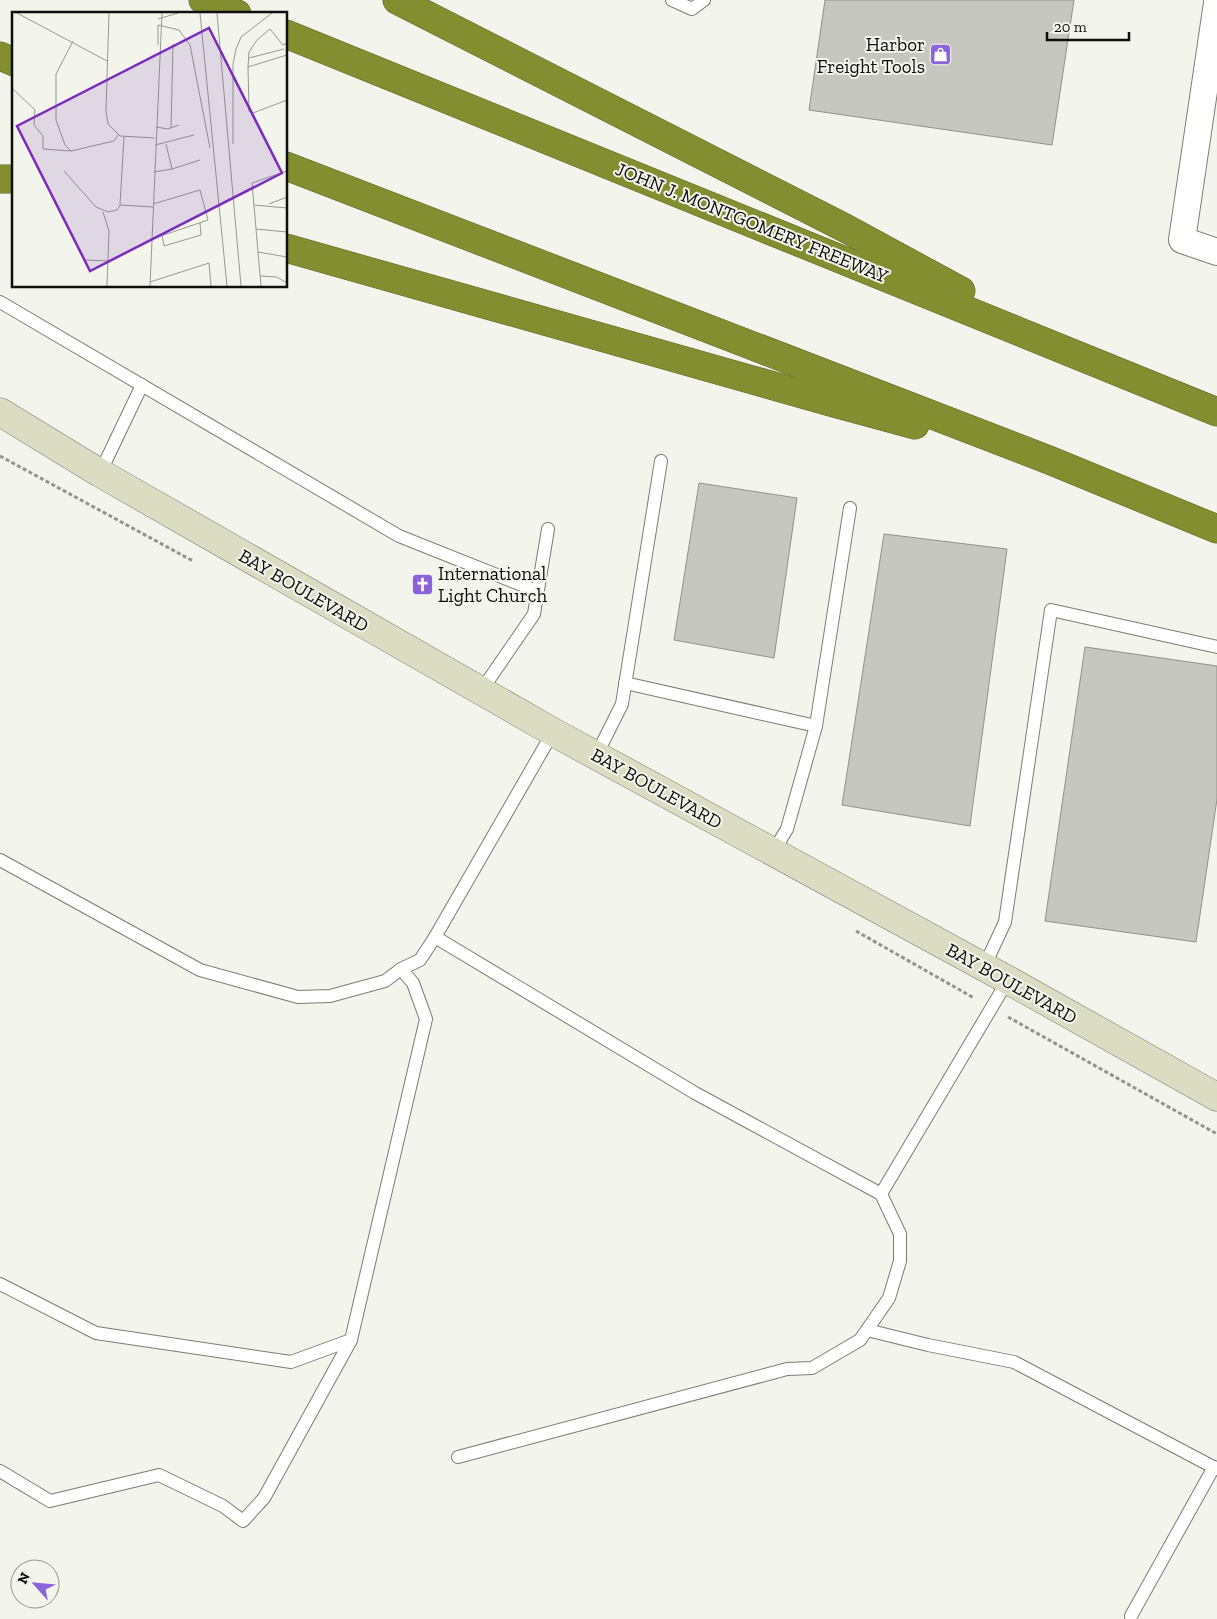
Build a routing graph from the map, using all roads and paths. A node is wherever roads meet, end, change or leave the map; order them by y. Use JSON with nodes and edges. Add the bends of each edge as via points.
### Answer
{"nodes":[{"id":1,"x":204,"y":0,"type":"edge"},
{"id":2,"x":397,"y":0,"type":"edge"},
{"id":3,"x":672,"y":0,"type":"edge"},
{"id":4,"x":704,"y":0,"type":"edge"},
{"id":5,"x":1217,"y":3,"type":"edge"},
{"id":6,"x":232,"y":12,"type":"edge"},
{"id":7,"x":288,"y":35,"type":"edge"},
{"id":8,"x":0,"y":56,"type":"edge"},
{"id":9,"x":12,"y":61,"type":"edge"},
{"id":10,"x":288,"y":167,"type":"edge"},
{"id":11,"x":288,"y":249,"type":"edge"},
{"id":12,"x":1217,"y":252,"type":"edge"},
{"id":13,"x":0,"y":302,"type":"edge"},
{"id":14,"x":1082,"y":356,"type":"junction"},
{"id":15,"x":142,"y":385,"type":"junction"},
{"id":16,"x":0,"y":412,"type":"edge"},
{"id":17,"x":1217,"y":412,"type":"edge"},
{"id":18,"x":0,"y":426,"type":"edge"},
{"id":19,"x":1049,"y":460,"type":"junction"},
{"id":20,"x":661,"y":461,"type":"dead end"},
{"id":21,"x":100,"y":473,"type":"junction"},
{"id":22,"x":850,"y":508,"type":"dead end"},
{"id":23,"x":548,"y":529,"type":"dead end"},
{"id":24,"x":1217,"y":529,"type":"edge"},
{"id":25,"x":537,"y":591,"type":"junction"},
{"id":26,"x":1217,"y":647,"type":"edge"},
{"id":27,"x":625,"y":683,"type":"junction"},
{"id":28,"x":480,"y":690,"type":"junction"},
{"id":29,"x":816,"y":726,"type":"junction"},
{"id":30,"x":553,"y":732,"type":"junction"},
{"id":31,"x":596,"y":756,"type":"junction"},
{"id":32,"x":773,"y":852,"type":"junction"},
{"id":33,"x":0,"y":860,"type":"edge"},
{"id":34,"x":435,"y":937,"type":"junction"},
{"id":35,"x":984,"y":967,"type":"junction"},
{"id":36,"x":401,"y":970,"type":"junction"},
{"id":37,"x":1008,"y":980,"type":"junction"},
{"id":38,"x":1216,"y":1091,"type":"edge"},
{"id":39,"x":881,"y":1194,"type":"junction"},
{"id":40,"x":0,"y":1284,"type":"edge"},
{"id":41,"x":867,"y":1330,"type":"junction"},
{"id":42,"x":351,"y":1340,"type":"junction"},
{"id":43,"x":458,"y":1457,"type":"dead end"},
{"id":44,"x":1216,"y":1468,"type":"edge"},
{"id":45,"x":0,"y":1471,"type":"edge"},
{"id":46,"x":1131,"y":1616,"type":"dead end"}],
"edges":[{"from":1,"to":6,"type":"highway"},
{"from":2,"to":14,"type":"highway","via":[[845,228]]},
{"from":3,"to":4,"type":"lane","via":[[692,9]]},
{"from":5,"to":12,"type":"street","via":[[1182,240]]},
{"from":7,"to":14,"type":"highway","name":"JOHN J. MONTGOMERY FREEWAY"},
{"from":8,"to":9,"type":"highway"},
{"from":10,"to":19,"type":"highway"},
{"from":11,"to":19,"type":"highway","via":[[824,401]]},
{"from":13,"to":15,"type":"lane"},
{"from":14,"to":17,"type":"highway","name":"JOHN J. MONTGOMERY FREEWAY"},
{"from":15,"to":21,"type":"lane"},
{"from":15,"to":25,"type":"lane","via":[[400,536]]},
{"from":16,"to":21,"type":"street","name":"BAY BOULEVARD"},
{"from":18,"to":21,"type":"street","name":"BAY BOULEVARD"},
{"from":19,"to":24,"type":"highway"},
{"from":20,"to":27,"type":"lane"},
{"from":21,"to":28,"type":"street","name":"BAY BOULEVARD"},
{"from":22,"to":29,"type":"lane"},
{"from":23,"to":25,"type":"lane"},
{"from":25,"to":28,"type":"lane","via":[[534,614]]},
{"from":26,"to":35,"type":"lane","via":[[1052,610],[1005,922]]},
{"from":27,"to":29,"type":"lane"},
{"from":27,"to":31,"type":"lane","via":[[622,704]]},
{"from":28,"to":30,"type":"street","name":"BAY BOULEVARD"},
{"from":29,"to":32,"type":"lane","via":[[787,829]]},
{"from":30,"to":31,"type":"street","name":"BAY BOULEVARD"},
{"from":30,"to":34,"type":"lane"},
{"from":31,"to":32,"type":"street","name":"BAY BOULEVARD"},
{"from":32,"to":35,"type":"street","name":"BAY BOULEVARD"},
{"from":33,"to":36,"type":"lane","via":[[200,970],[289,995],[330,996],[385,981]]},
{"from":34,"to":36,"type":"lane","via":[[420,960]]},
{"from":34,"to":39,"type":"lane","via":[[695,1093]]},
{"from":35,"to":37,"type":"street","name":"BAY BOULEVARD"},
{"from":36,"to":42,"type":"lane","via":[[413,983],[426,1019]]},
{"from":37,"to":38,"type":"street","name":"BAY BOULEVARD"},
{"from":37,"to":39,"type":"lane"},
{"from":39,"to":41,"type":"lane","via":[[900,1234],[900,1260],[889,1298]]},
{"from":40,"to":42,"type":"lane","via":[[96,1333],[291,1362]]},
{"from":41,"to":43,"type":"lane","via":[[860,1340],[812,1368],[788,1370]]},
{"from":41,"to":44,"type":"lane","via":[[1014,1362]]},
{"from":42,"to":45,"type":"lane","via":[[264,1498],[243,1521],[223,1506],[159,1475],[50,1501]]},
{"from":44,"to":46,"type":"lane"}]}
